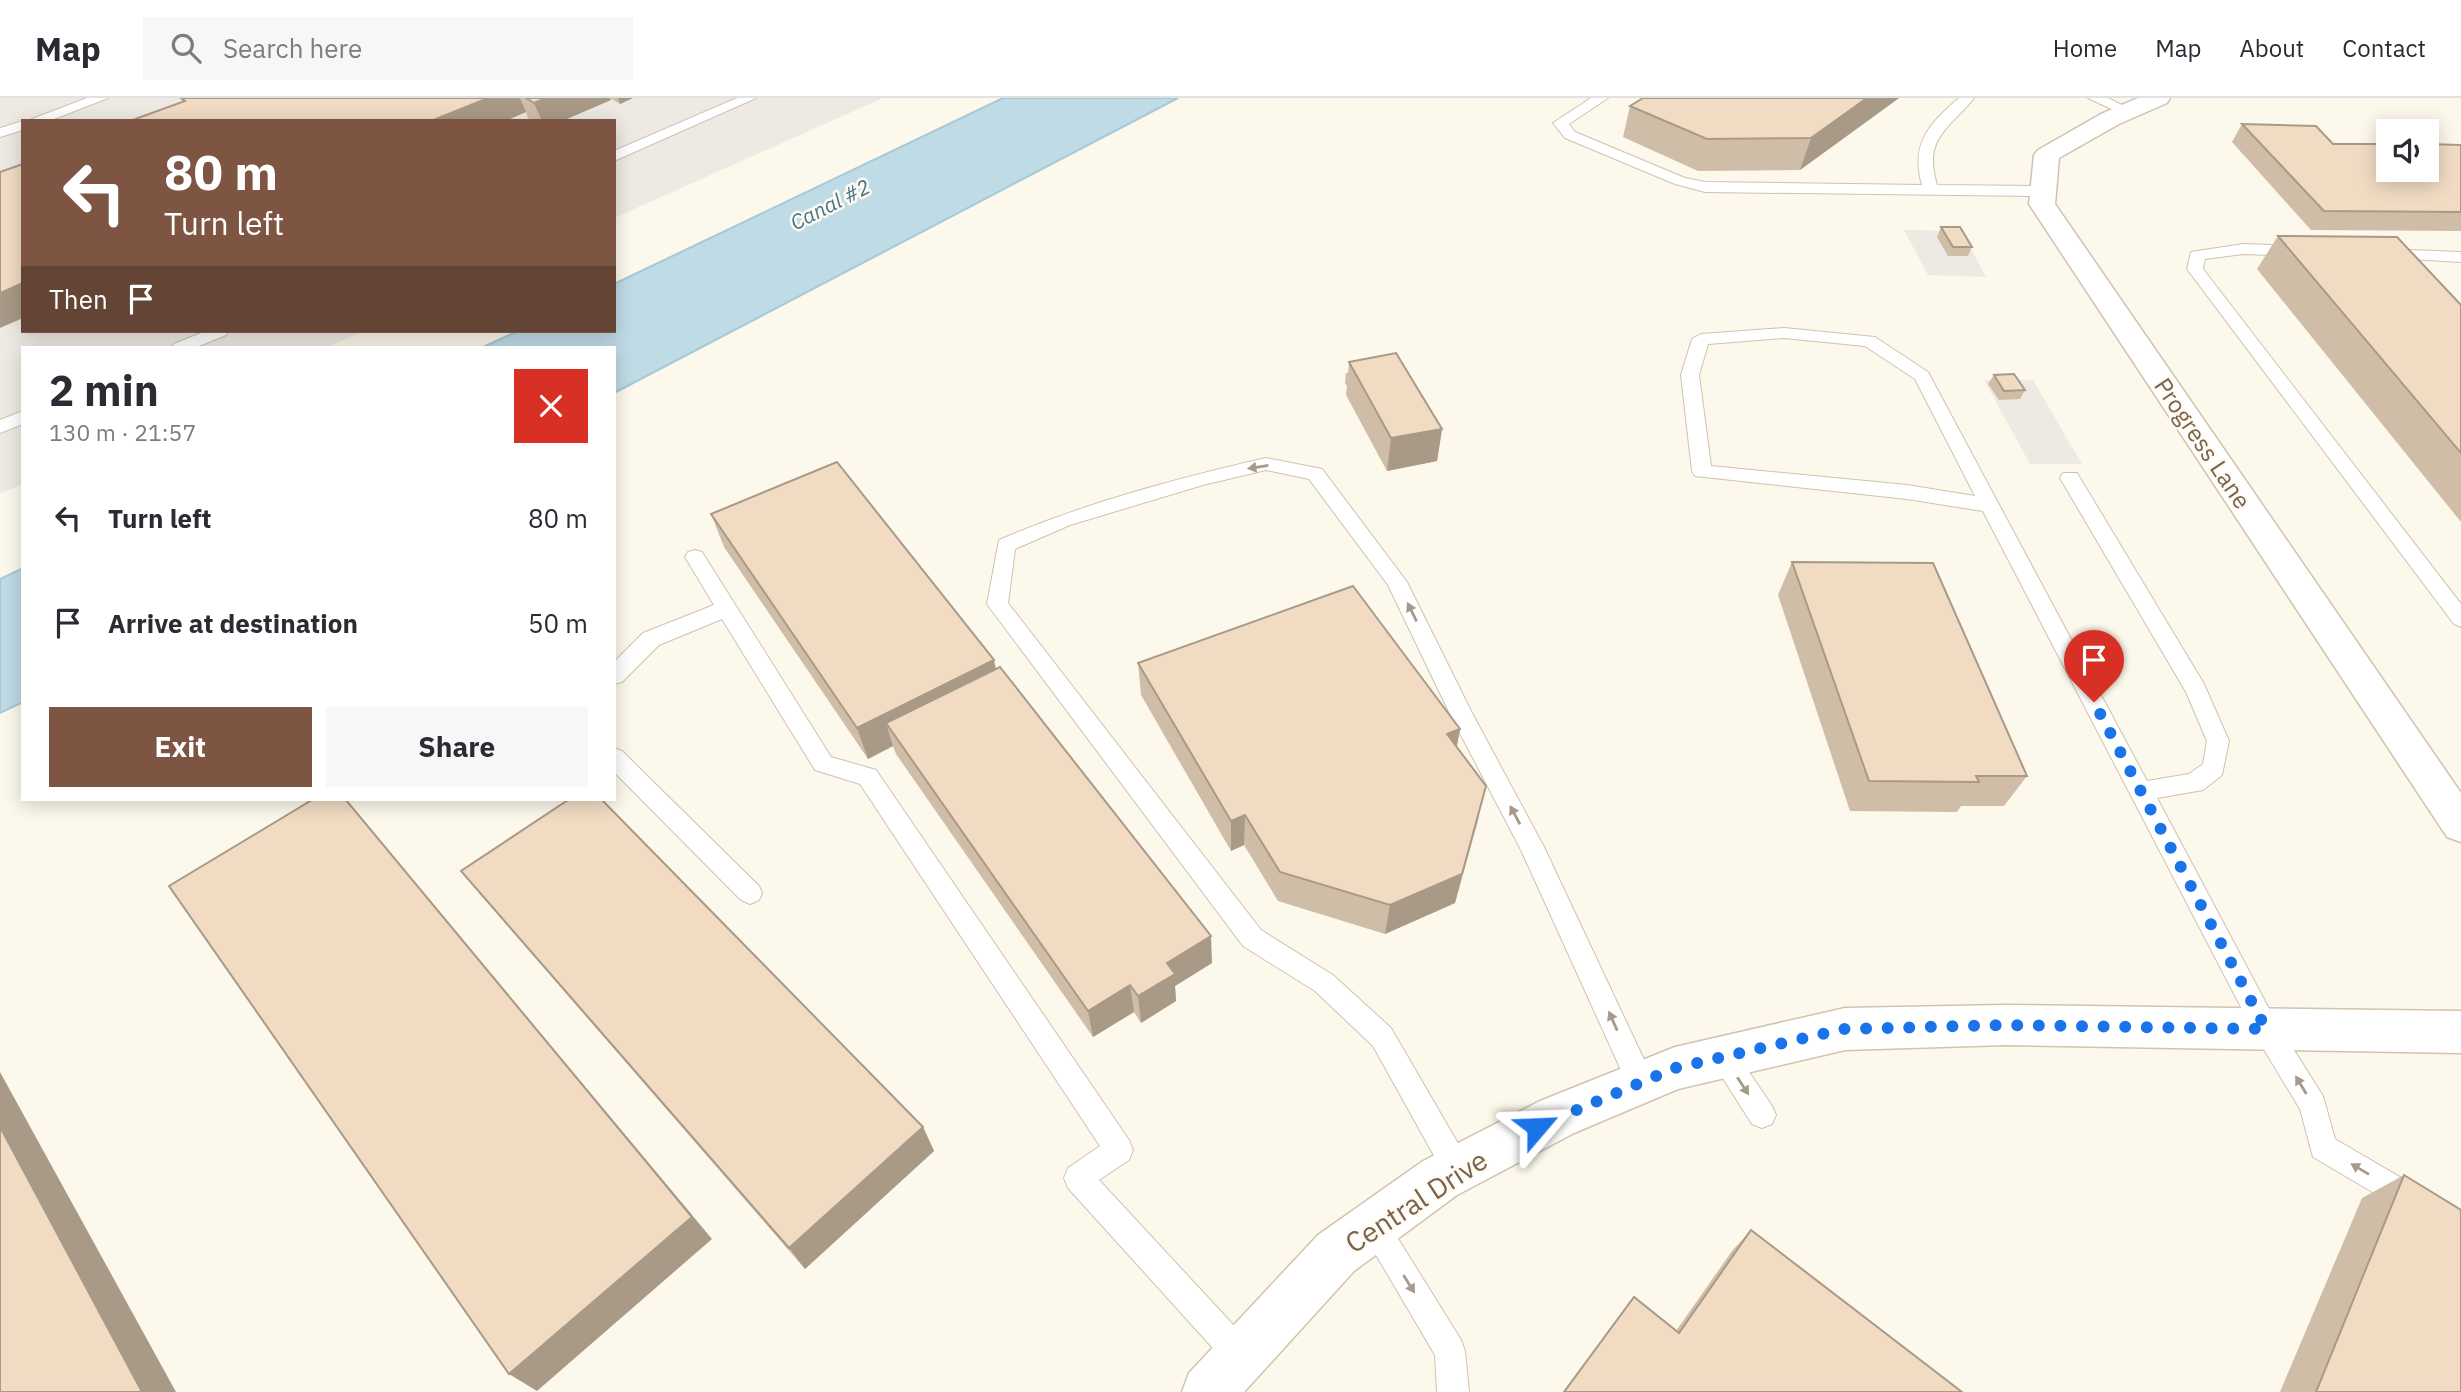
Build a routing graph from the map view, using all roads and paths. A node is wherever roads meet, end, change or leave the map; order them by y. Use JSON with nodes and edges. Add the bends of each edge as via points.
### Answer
{"nodes":[{"id":1,"x":101,"y":98,"type":"edge"},
{"id":2,"x":750,"y":98,"type":"edge"},
{"id":3,"x":1601,"y":98,"type":"edge"},
{"id":4,"x":1967,"y":98,"type":"edge"},
{"id":5,"x":2095,"y":98,"type":"edge"},
{"id":6,"x":2158,"y":98,"type":"edge"},
{"id":7,"x":2127,"y":111,"type":"junction"},
{"id":8,"x":40,"y":119,"type":"edge"},
{"id":9,"x":21,"y":126,"type":"edge"},
{"id":10,"x":0,"y":132,"type":"edge"},
{"id":11,"x":616,"y":156,"type":"edge"},
{"id":12,"x":1931,"y":190,"type":"junction"},
{"id":13,"x":2044,"y":191,"type":"junction"},
{"id":14,"x":2325,"y":252,"type":"edge"},
{"id":15,"x":2365,"y":254,"type":"edge"},
{"id":16,"x":2461,"y":257,"type":"edge"},
{"id":17,"x":215,"y":333,"type":"edge"},
{"id":18,"x":185,"y":346,"type":"edge"},
{"id":19,"x":21,"y":418,"type":"edge"},
{"id":20,"x":0,"y":427,"type":"edge"},
{"id":21,"x":2070,"y":478,"type":"dead end"},
{"id":22,"x":1989,"y":505,"type":"junction"},
{"id":23,"x":695,"y":557,"type":"dead end"},
{"id":24,"x":725,"y":609,"type":"junction"},
{"id":25,"x":2461,"y":619,"type":"edge"},
{"id":26,"x":616,"y":674,"type":"edge"},
{"id":27,"x":616,"y":759,"type":"edge"},
{"id":28,"x":2141,"y":791,"type":"junction"},
{"id":29,"x":2461,"y":825,"type":"edge"},
{"id":30,"x":750,"y":893,"type":"dead end"},
{"id":31,"x":2266,"y":1029,"type":"junction"},
{"id":32,"x":2461,"y":1032,"type":"edge"},
{"id":33,"x":1724,"y":1057,"type":"junction"},
{"id":34,"x":1641,"y":1083,"type":"junction"},
{"id":35,"x":1762,"y":1115,"type":"dead end"},
{"id":36,"x":1457,"y":1169,"type":"junction"},
{"id":37,"x":1374,"y":1226,"type":"junction"},
{"id":38,"x":2461,"y":1229,"type":"edge"},
{"id":39,"x":1241,"y":1356,"type":"junction"},
{"id":40,"x":1208,"y":1392,"type":"edge"},
{"id":41,"x":1453,"y":1392,"type":"edge"}],
"edges":[{"from":1,"to":8,"type":"lane"},
{"from":2,"to":11,"type":"lane"},
{"from":3,"to":12,"type":"lane","via":[[1560,123],[1570,135],[1681,181],[1705,187]]},
{"from":4,"to":12,"type":"lane","via":[[1932,135],[1924,163]]},
{"from":5,"to":7,"type":"lane"},
{"from":6,"to":7,"type":"street","name":"Progress Lane"},
{"from":7,"to":13,"type":"street","name":"Progress Lane","via":[[2047,155]]},
{"from":9,"to":10,"type":"lane"},
{"from":12,"to":13,"type":"lane"},
{"from":13,"to":29,"type":"street","name":"Progress Lane","via":[[2042,204]]},
{"from":14,"to":25,"type":"lane","via":[[2243,249],[2197,255],[2195,269]]},
{"from":15,"to":16,"type":"lane"},
{"from":17,"to":18,"type":"lane"},
{"from":19,"to":20,"type":"lane"},
{"from":21,"to":28,"type":"lane","via":[[2196,691],[2218,741],[2214,768],[2195,783]]},
{"from":22,"to":22,"type":"lane","via":[[1922,376],[1869,341],[1784,332],[1701,339],[1690,375],[1702,471]]},
{"from":22,"to":28,"type":"lane"},
{"from":23,"to":24,"type":"lane"},
{"from":24,"to":26,"type":"lane","via":[[651,639]]},
{"from":24,"to":39,"type":"lane","via":[[823,764],[868,777],[1119,1150],[1078,1178]]},
{"from":27,"to":30,"type":"lane"},
{"from":28,"to":31,"type":"lane"},
{"from":31,"to":32,"type":"street","name":"Central Drive"},
{"from":31,"to":33,"type":"street","name":"Central Drive","via":[[2006,1025],[1844,1029]]},
{"from":38,"to":31,"type":"lane","one_way":true,"via":[[2323,1147],[2313,1105]]},
{"from":33,"to":34,"type":"street","name":"Central Drive","via":[[1675,1068]]},
{"from":33,"to":35,"type":"lane","one_way":true},
{"from":34,"to":36,"type":"street","name":"Central Drive","via":[[1557,1117]]},
{"from":34,"to":36,"type":"lane","one_way":true,"via":[[1537,858],[1397,582],[1315,474],[1266,464],[1063,520],[1006,545],[997,604],[1252,938],[1324,983],[1382,1037]]},
{"from":36,"to":37,"type":"street","name":"Central Drive"},
{"from":37,"to":39,"type":"street","name":"Central Drive","via":[[1336,1253]]},
{"from":37,"to":41,"type":"lane","one_way":true,"via":[[1450,1351]]},
{"from":39,"to":40,"type":"street","name":"Central Drive"}]}
